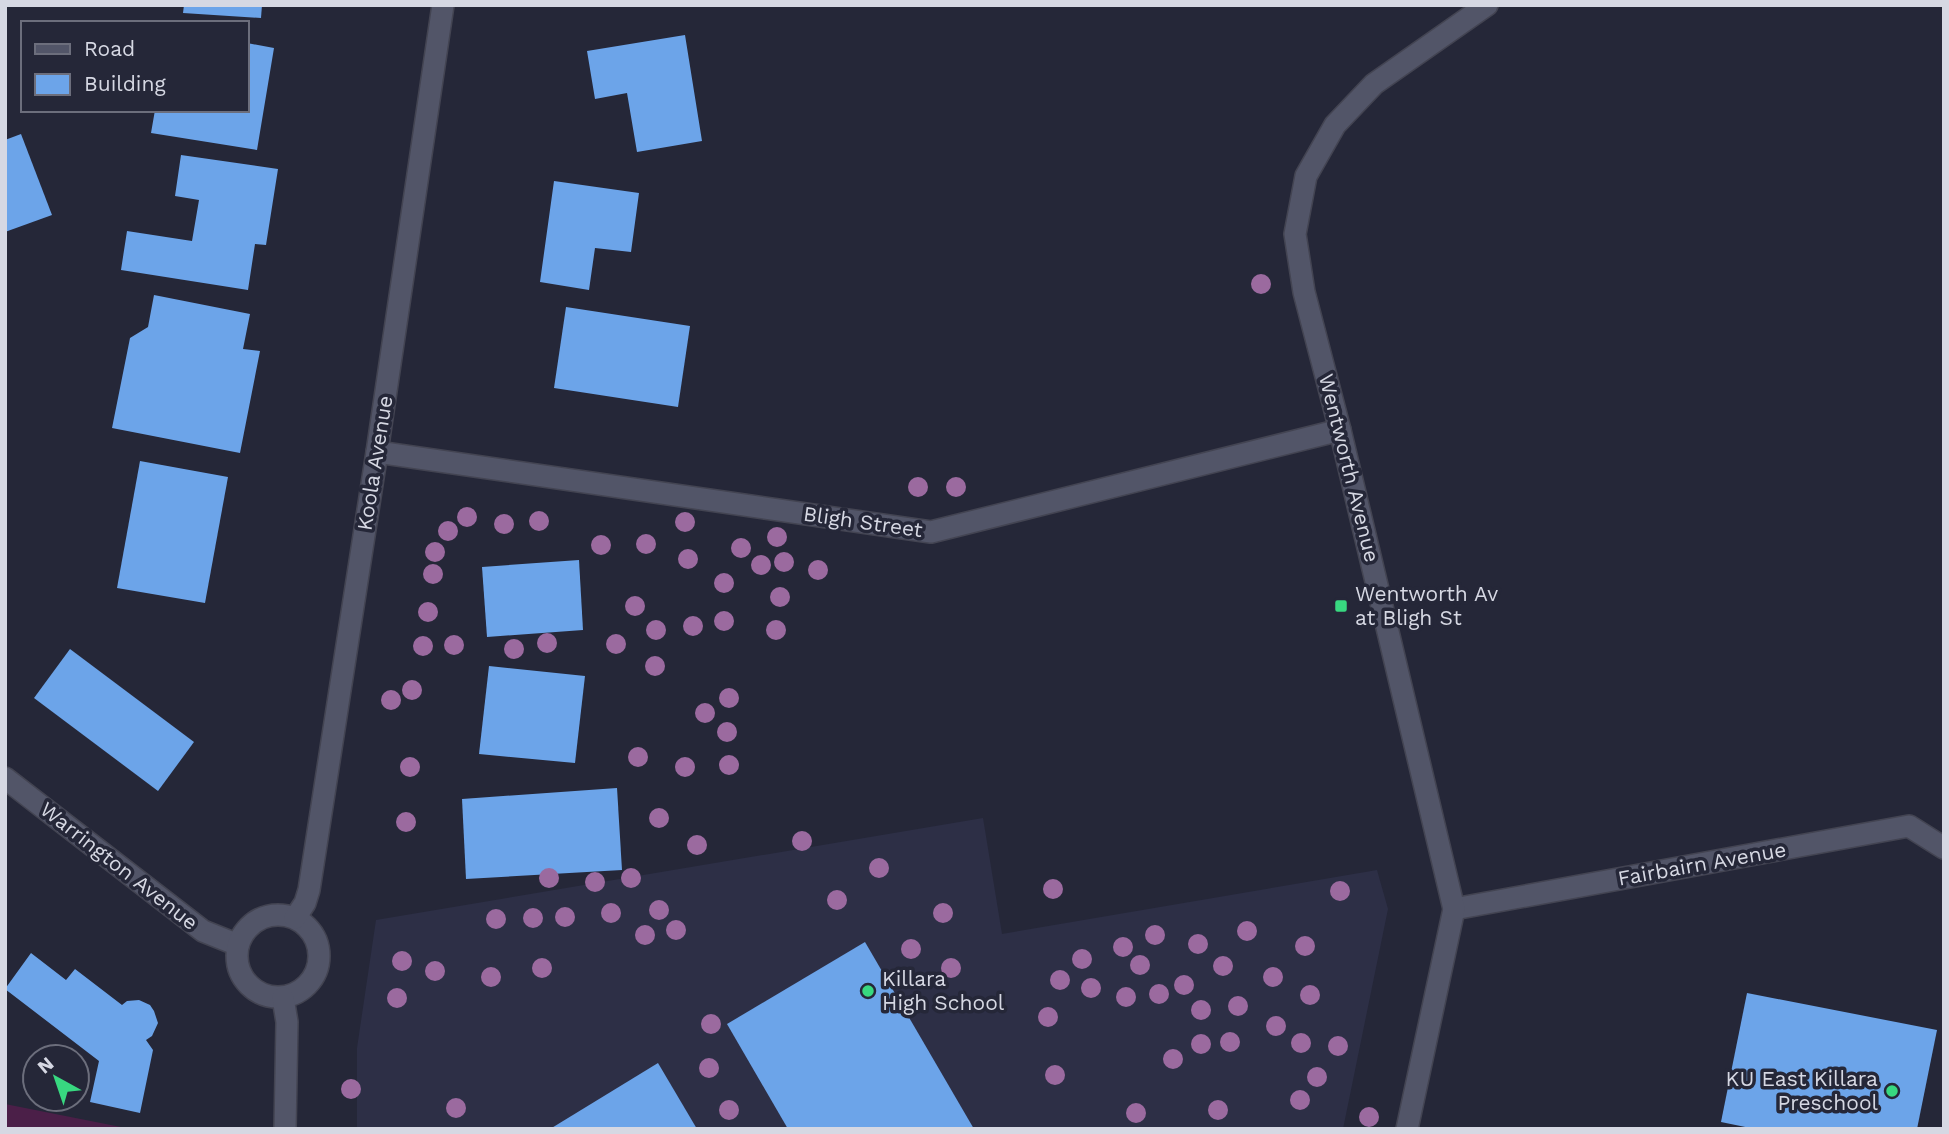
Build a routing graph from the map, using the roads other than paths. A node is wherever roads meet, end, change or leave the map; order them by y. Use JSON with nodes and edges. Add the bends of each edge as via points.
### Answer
{"nodes":[{"id":1,"x":443,"y":5,"type":"edge"},
{"id":2,"x":1487,"y":5,"type":"edge"},
{"id":3,"x":1340,"y":430,"type":"junction"},
{"id":4,"x":377,"y":452,"type":"junction"},
{"id":5,"x":5,"y":778,"type":"edge"},
{"id":6,"x":1944,"y":848,"type":"edge"},
{"id":7,"x":1454,"y":909,"type":"junction"},
{"id":8,"x":295,"y":918,"type":"junction"},
{"id":9,"x":238,"y":945,"type":"junction"},
{"id":10,"x":283,"y":998,"type":"junction"},
{"id":11,"x":285,"y":1129,"type":"edge"},
{"id":12,"x":1406,"y":1129,"type":"edge"}],
"edges":[{"from":1,"to":4,"type":"street","name":"Koola Avenue"},
{"from":2,"to":3,"type":"street","name":"Wentworth Avenue","via":[[1374,84],[1335,125],[1306,176],[1295,234],[1304,292]]},
{"from":3,"to":4,"type":"street","name":"Bligh Street","via":[[931,532]]},
{"from":3,"to":7,"type":"street","name":"Wentworth Avenue"},
{"from":4,"to":8,"type":"street","name":"Koola Avenue","via":[[309,890]]},
{"from":5,"to":9,"type":"street","name":"Warrington Avenue","via":[[203,931]]},
{"from":6,"to":7,"type":"street","name":"Fairbairn Avenue","via":[[1909,826]]},
{"from":7,"to":12,"type":"street","name":"Wentworth Avenue"},
{"from":8,"to":9,"type":"street","via":[[274,915],[254,922]]},
{"from":8,"to":10,"type":"street","via":[[316,938],[319,964],[306,987]]},
{"from":9,"to":10,"type":"street","via":[[238,966],[247,984],[257,992]]},
{"from":10,"to":11,"type":"street","via":[[287,1022]]}]}
